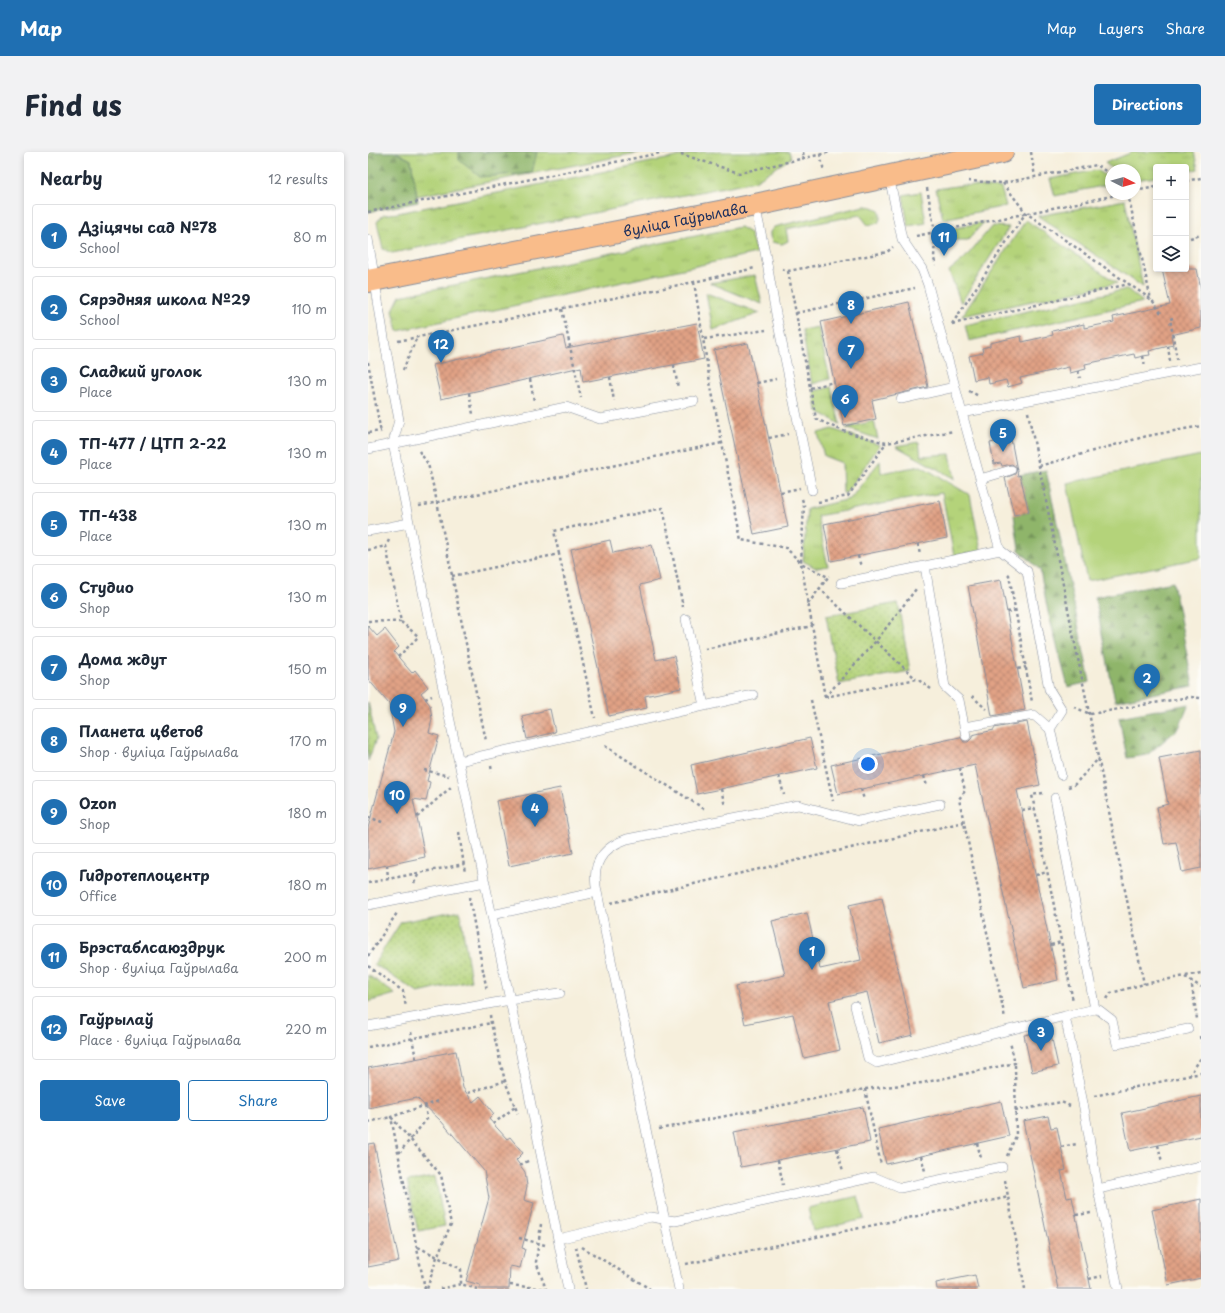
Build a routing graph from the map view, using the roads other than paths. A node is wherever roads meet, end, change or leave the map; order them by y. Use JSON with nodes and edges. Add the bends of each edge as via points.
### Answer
{"nodes":[{"id":1,"x":1002,"y":152,"type":"edge"},
{"id":2,"x":953,"y":157,"type":"edge"},
{"id":3,"x":889,"y":176,"type":"junction"},
{"id":4,"x":755,"y":205,"type":"junction"},
{"id":5,"x":368,"y":239,"type":"edge"},
{"id":6,"x":371,"y":280,"type":"edge"},
{"id":7,"x":1201,"y":367,"type":"edge"},
{"id":8,"x":955,"y":387,"type":"junction"},
{"id":9,"x":901,"y":399,"type":"dead end"},
{"id":10,"x":694,"y":401,"type":"dead end"},
{"id":11,"x":962,"y":414,"type":"junction"},
{"id":12,"x":393,"y":443,"type":"junction"},
{"id":13,"x":368,"y":449,"type":"edge"},
{"id":14,"x":1012,"y":470,"type":"dead end"},
{"id":15,"x":980,"y":478,"type":"junction"},
{"id":16,"x":812,"y":490,"type":"dead end"},
{"id":17,"x":409,"y":523,"type":"junction"},
{"id":18,"x":368,"y":532,"type":"edge"},
{"id":19,"x":1000,"y":550,"type":"junction"},
{"id":20,"x":924,"y":566,"type":"junction"},
{"id":21,"x":841,"y":583,"type":"dead end"},
{"id":22,"x":686,"y":619,"type":"road end"},
{"id":23,"x":753,"y":695,"type":"dead end"},
{"id":24,"x":704,"y":706,"type":"junction"},
{"id":25,"x":1050,"y":729,"type":"junction"},
{"id":26,"x":459,"y":762,"type":"junction"},
{"id":27,"x":1061,"y":776,"type":"dead end"},
{"id":28,"x":1055,"y":798,"type":"dead end"},
{"id":29,"x":940,"y":804,"type":"dead end"},
{"id":30,"x":485,"y":882,"type":"junction"},
{"id":31,"x":597,"y":892,"type":"junction"},
{"id":32,"x":368,"y":905,"type":"edge"},
{"id":33,"x":492,"y":915,"type":"junction"},
{"id":34,"x":560,"y":993,"type":"dead end"},
{"id":35,"x":510,"y":1000,"type":"junction"},
{"id":36,"x":855,"y":1006,"type":"dead end"},
{"id":37,"x":1097,"y":1010,"type":"junction"},
{"id":38,"x":1065,"y":1016,"type":"junction"},
{"id":39,"x":368,"y":1026,"type":"edge"},
{"id":40,"x":1188,"y":1029,"type":"dead end"},
{"id":41,"x":1201,"y":1166,"type":"edge"},
{"id":42,"x":1002,"y":1167,"type":"road end"},
{"id":43,"x":1098,"y":1190,"type":"junction"},
{"id":44,"x":665,"y":1219,"type":"junction"},
{"id":45,"x":558,"y":1239,"type":"junction"},
{"id":46,"x":568,"y":1289,"type":"edge"},
{"id":47,"x":679,"y":1289,"type":"edge"},
{"id":48,"x":1118,"y":1289,"type":"edge"}],
"edges":[{"from":1,"to":2,"type":"main road","name":"вуліца Гаўрылава"},
{"from":2,"to":3,"type":"main road","name":"вуліца Гаўрылава"},
{"from":3,"to":4,"type":"main road","name":"вуліца Гаўрылава"},
{"from":3,"to":8,"type":"lane","via":[[902,239],[922,269],[928,285]]},
{"from":4,"to":6,"type":"main road","name":"вуліца Гаўрылава"},
{"from":4,"to":16,"type":"lane"},
{"from":5,"to":6,"type":"lane"},
{"from":6,"to":12,"type":"lane","via":[[399,420]]},
{"from":7,"to":11,"type":"lane"},
{"from":8,"to":9,"type":"lane"},
{"from":8,"to":11,"type":"lane"},
{"from":10,"to":12,"type":"lane","via":[[600,418],[566,407]]},
{"from":11,"to":15,"type":"lane"},
{"from":12,"to":13,"type":"lane"},
{"from":12,"to":17,"type":"lane"},
{"from":14,"to":15,"type":"lane"},
{"from":15,"to":19,"type":"lane"},
{"from":17,"to":18,"type":"lane"},
{"from":17,"to":26,"type":"lane"},
{"from":19,"to":20,"type":"lane"},
{"from":19,"to":25,"type":"lane","via":[[1027,571],[1049,689],[1062,710]]},
{"from":20,"to":21,"type":"lane"},
{"from":20,"to":25,"type":"lane","via":[[945,687],[959,700],[965,732],[1034,715]]},
{"from":22,"to":24,"type":"lane"},
{"from":23,"to":24,"type":"lane"},
{"from":24,"to":26,"type":"lane"},
{"from":25,"to":27,"type":"lane"},
{"from":26,"to":30,"type":"lane"},
{"from":28,"to":37,"type":"lane"},
{"from":29,"to":31,"type":"lane","via":[[859,820],[798,805],[627,839],[606,850],[599,860],[595,872]]},
{"from":30,"to":32,"type":"lane"},
{"from":30,"to":33,"type":"lane"},
{"from":31,"to":33,"type":"lane"},
{"from":31,"to":44,"type":"lane"},
{"from":33,"to":35,"type":"lane"},
{"from":34,"to":35,"type":"lane"},
{"from":35,"to":39,"type":"lane"},
{"from":35,"to":45,"type":"lane"},
{"from":36,"to":38,"type":"lane","via":[[868,1058],[877,1063]]},
{"from":37,"to":38,"type":"lane"},
{"from":37,"to":40,"type":"lane","via":[[1112,1020],[1117,1044]]},
{"from":38,"to":43,"type":"lane"},
{"from":41,"to":43,"type":"lane"},
{"from":42,"to":44,"type":"lane","via":[[900,1188],[874,1177],[675,1221]]},
{"from":43,"to":48,"type":"lane"},
{"from":44,"to":45,"type":"lane","via":[[651,1217]]},
{"from":44,"to":47,"type":"lane"},
{"from":45,"to":46,"type":"lane"}]}
